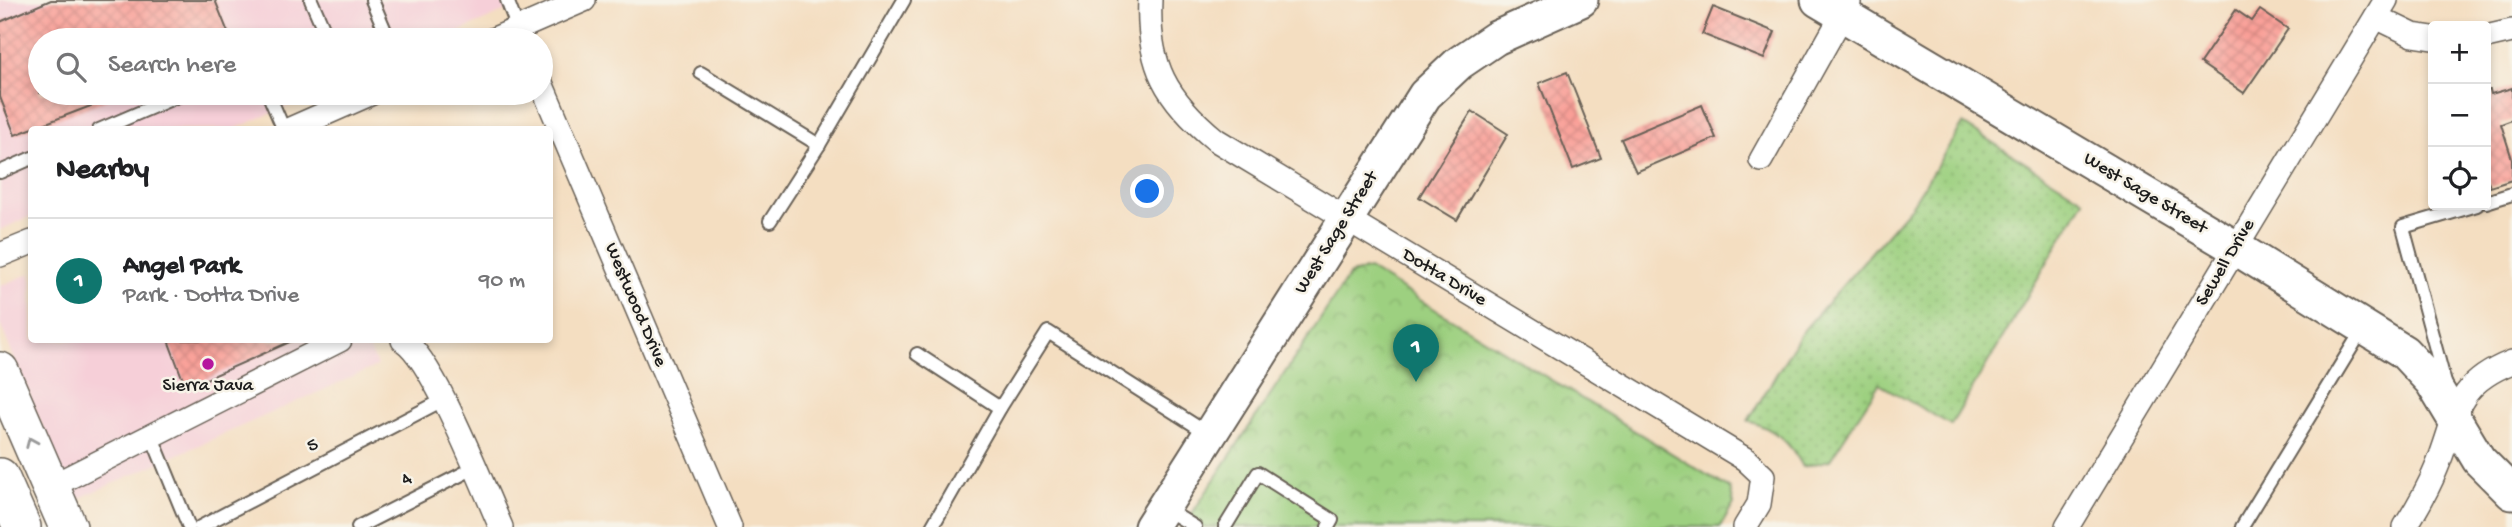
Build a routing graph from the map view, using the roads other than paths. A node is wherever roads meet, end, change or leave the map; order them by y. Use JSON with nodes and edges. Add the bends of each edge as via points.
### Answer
{"nodes":[{"id":1,"x":311,"y":0,"type":"edge"},
{"id":2,"x":372,"y":0,"type":"edge"},
{"id":3,"x":507,"y":0,"type":"edge"},
{"id":4,"x":584,"y":0,"type":"edge"},
{"id":5,"x":904,"y":0,"type":"edge"},
{"id":6,"x":1150,"y":0,"type":"edge"},
{"id":7,"x":1581,"y":0,"type":"edge"},
{"id":8,"x":1837,"y":5,"type":"edge"},
{"id":9,"x":2381,"y":8,"type":"edge"},
{"id":10,"x":323,"y":28,"type":"edge"},
{"id":11,"x":384,"y":28,"type":"edge"},
{"id":12,"x":517,"y":28,"type":"edge"},
{"id":13,"x":533,"y":28,"type":"edge"},
{"id":14,"x":2512,"y":31,"type":"edge"},
{"id":15,"x":2491,"y":36,"type":"edge"},
{"id":16,"x":2428,"y":37,"type":"edge"},
{"id":17,"x":701,"y":74,"type":"dead end"},
{"id":18,"x":157,"y":105,"type":"edge"},
{"id":19,"x":277,"y":105,"type":"edge"},
{"id":20,"x":345,"y":105,"type":"edge"},
{"id":21,"x":550,"y":105,"type":"edge"},
{"id":22,"x":108,"y":126,"type":"edge"},
{"id":23,"x":292,"y":126,"type":"edge"},
{"id":24,"x":298,"y":126,"type":"edge"},
{"id":25,"x":819,"y":145,"type":"junction"},
{"id":26,"x":28,"y":160,"type":"edge"},
{"id":27,"x":1761,"y":160,"type":"dead end"},
{"id":28,"x":0,"y":172,"type":"edge"},
{"id":29,"x":2512,"y":194,"type":"edge"},
{"id":30,"x":2491,"y":200,"type":"edge"},
{"id":31,"x":2460,"y":210,"type":"edge"},
{"id":32,"x":1345,"y":218,"type":"junction"},
{"id":33,"x":770,"y":221,"type":"dead end"},
{"id":34,"x":28,"y":244,"type":"edge"},
{"id":35,"x":2236,"y":248,"type":"junction"},
{"id":36,"x":0,"y":255,"type":"edge"},
{"id":37,"x":2364,"y":327,"type":"junction"},
{"id":38,"x":334,"y":343,"type":"edge"},
{"id":39,"x":408,"y":343,"type":"edge"},
{"id":40,"x":917,"y":354,"type":"dead end"},
{"id":41,"x":2512,"y":362,"type":"edge"},
{"id":42,"x":0,"y":371,"type":"edge"},
{"id":43,"x":443,"y":400,"type":"junction"},
{"id":44,"x":1000,"y":408,"type":"junction"},
{"id":45,"x":2453,"y":412,"type":"junction"},
{"id":46,"x":1209,"y":434,"type":"junction"},
{"id":47,"x":152,"y":437,"type":"junction"},
{"id":48,"x":474,"y":468,"type":"junction"},
{"id":49,"x":0,"y":477,"type":"edge"},
{"id":50,"x":50,"y":487,"type":"junction"},
{"id":51,"x":2512,"y":493,"type":"edge"},
{"id":52,"x":1157,"y":517,"type":"edge"},
{"id":53,"x":22,"y":527,"type":"edge"},
{"id":54,"x":68,"y":527,"type":"edge"},
{"id":55,"x":189,"y":527,"type":"edge"},
{"id":56,"x":200,"y":527,"type":"edge"},
{"id":57,"x":358,"y":527,"type":"edge"},
{"id":58,"x":501,"y":527,"type":"edge"},
{"id":59,"x":730,"y":527,"type":"edge"},
{"id":60,"x":932,"y":527,"type":"edge"},
{"id":61,"x":1195,"y":527,"type":"edge"},
{"id":62,"x":1224,"y":527,"type":"edge"},
{"id":63,"x":1328,"y":527,"type":"edge"},
{"id":64,"x":1745,"y":527,"type":"edge"},
{"id":65,"x":2067,"y":527,"type":"edge"},
{"id":66,"x":2242,"y":527,"type":"edge"},
{"id":67,"x":2405,"y":527,"type":"edge"}],
"edges":[{"from":1,"to":10,"type":"lane"},
{"from":2,"to":11,"type":"lane"},
{"from":3,"to":12,"type":"lane"},
{"from":4,"to":13,"type":"street"},
{"from":5,"to":25,"type":"lane"},
{"from":6,"to":32,"type":"street","name":"Dotta Drive","via":[[1155,64],[1171,96],[1192,120],[1216,140]]},
{"from":7,"to":32,"type":"street","name":"West Sage Street","via":[[1496,38],[1459,62],[1425,95]]},
{"from":8,"to":27,"type":"street"},
{"from":8,"to":35,"type":"street","name":"West Sage Street"},
{"from":9,"to":16,"type":"street","via":[[2413,35]]},
{"from":9,"to":35,"type":"street","name":"Sewell Drive"},
{"from":14,"to":15,"type":"street"},
{"from":17,"to":25,"type":"lane"},
{"from":18,"to":22,"type":"lane"},
{"from":19,"to":23,"type":"lane"},
{"from":20,"to":24,"type":"street"},
{"from":21,"to":59,"type":"street","name":"Westwood Drive"},
{"from":25,"to":33,"type":"lane"},
{"from":26,"to":28,"type":"lane"},
{"from":29,"to":30,"type":"lane"},
{"from":31,"to":45,"type":"lane","via":[[2403,227]]},
{"from":32,"to":46,"type":"street","name":"West Sage Street"},
{"from":32,"to":64,"type":"street","name":"Dotta Drive","via":[[1745,459],[1763,476],[1759,504]]},
{"from":34,"to":36,"type":"street"},
{"from":35,"to":37,"type":"street","name":"West Sage Street"},
{"from":35,"to":65,"type":"street","name":"Sewell Drive"},
{"from":37,"to":45,"type":"street","name":"West Sage Street","via":[[2404,352]]},
{"from":37,"to":66,"type":"lane"},
{"from":38,"to":47,"type":"street"},
{"from":39,"to":43,"type":"street","via":[[431,373]]},
{"from":40,"to":44,"type":"lane"},
{"from":41,"to":45,"type":"street","via":[[2478,380]]},
{"from":50,"to":42,"type":"main road","one_way":true},
{"from":43,"to":48,"type":"street"},
{"from":43,"to":56,"type":"lane","name":"5"},
{"from":44,"to":46,"type":"lane","via":[[1048,332]]},
{"from":44,"to":60,"type":"lane"},
{"from":45,"to":51,"type":"street","name":"West Sage Street","via":[[2479,460]]},
{"from":45,"to":67,"type":"street","via":[[2438,466]]},
{"from":46,"to":52,"type":"street","name":"West Sage Street"},
{"from":47,"to":50,"type":"street"},
{"from":47,"to":55,"type":"lane"},
{"from":48,"to":57,"type":"lane","name":"4"},
{"from":48,"to":58,"type":"street"},
{"from":49,"to":53,"type":"main road"},
{"from":50,"to":54,"type":"main road"},
{"from":52,"to":61,"type":"lane"},
{"from":62,"to":63,"type":"lane","via":[[1258,473],[1332,520]]}]}
